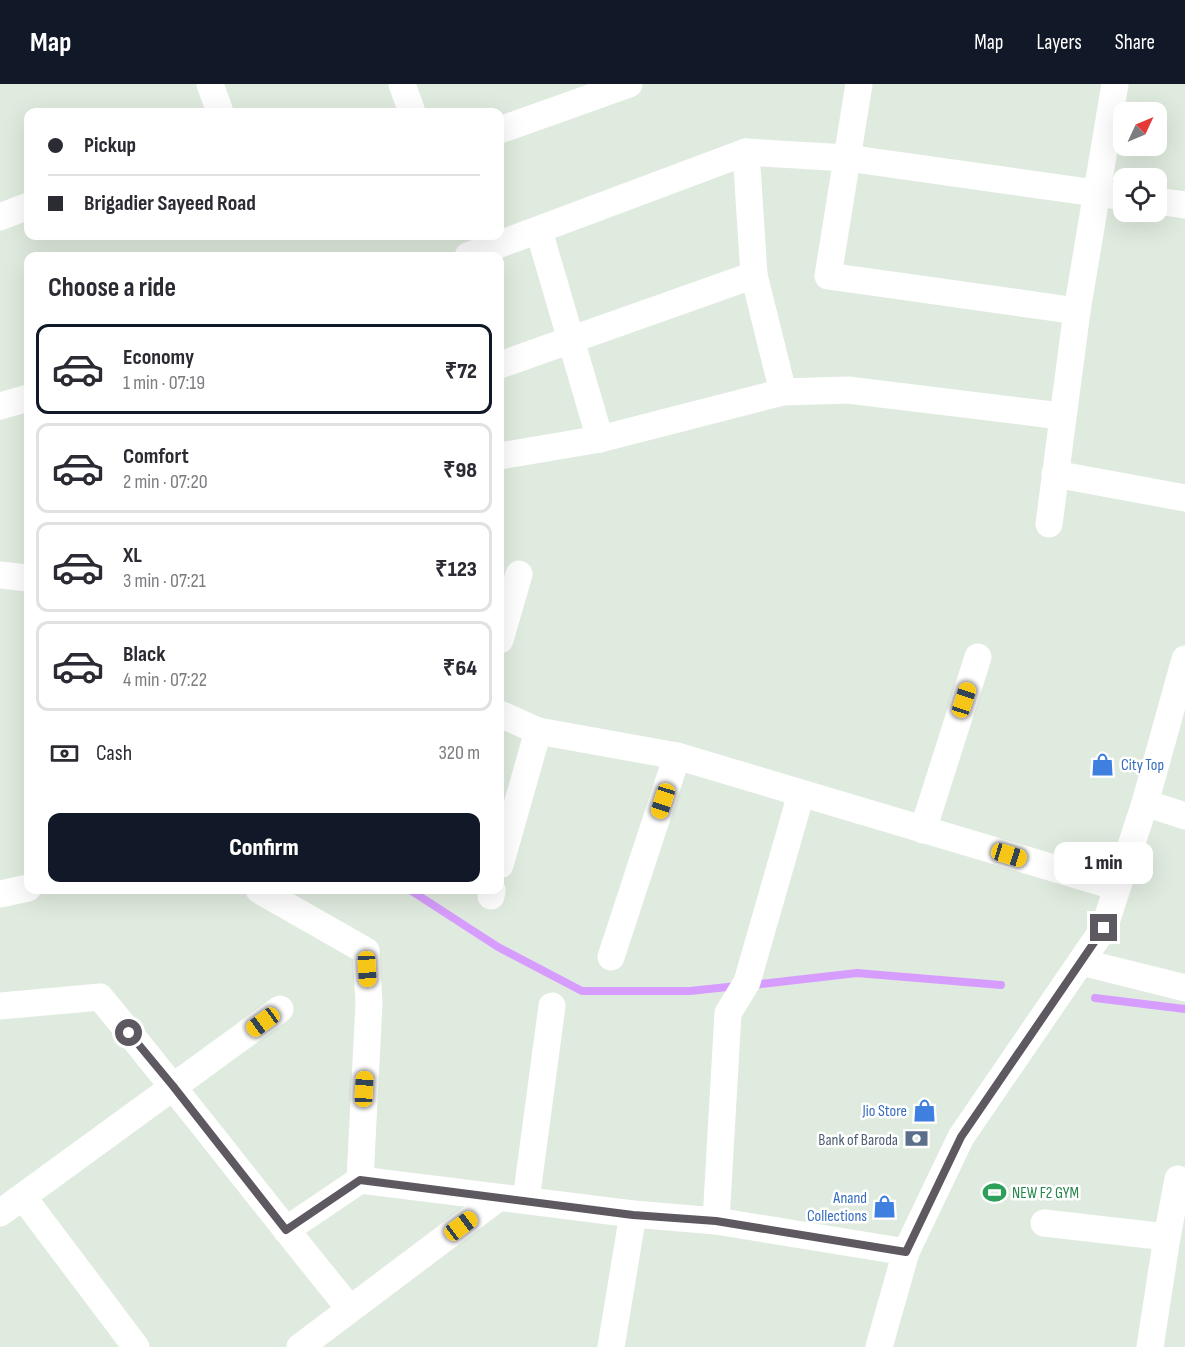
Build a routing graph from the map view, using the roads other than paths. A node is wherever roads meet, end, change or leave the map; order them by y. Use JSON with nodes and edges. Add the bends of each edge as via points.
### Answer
{"nodes":[{"id":1,"x":210,"y":84,"type":"edge"},
{"id":2,"x":402,"y":84,"type":"edge"},
{"id":3,"x":629,"y":84,"type":"edge"},
{"id":4,"x":859,"y":84,"type":"edge"},
{"id":5,"x":1115,"y":84,"type":"edge"},
{"id":6,"x":219,"y":108,"type":"edge"},
{"id":7,"x":411,"y":108,"type":"edge"},
{"id":8,"x":504,"y":129,"type":"edge"},
{"id":9,"x":746,"y":152,"type":"junction"},
{"id":10,"x":847,"y":158,"type":"junction"},
{"id":11,"x":1111,"y":195,"type":"edge"},
{"id":12,"x":1167,"y":203,"type":"edge"},
{"id":13,"x":1185,"y":206,"type":"edge"},
{"id":14,"x":24,"y":208,"type":"edge"},
{"id":15,"x":0,"y":217,"type":"edge"},
{"id":16,"x":539,"y":231,"type":"junction"},
{"id":17,"x":479,"y":252,"type":"edge"},
{"id":18,"x":754,"y":275,"type":"junction"},
{"id":19,"x":1077,"y":311,"type":"junction"},
{"id":20,"x":572,"y":339,"type":"junction"},
{"id":21,"x":504,"y":364,"type":"edge"},
{"id":22,"x":783,"y":392,"type":"junction"},
{"id":23,"x":24,"y":399,"type":"edge"},
{"id":24,"x":0,"y":406,"type":"edge"},
{"id":25,"x":1062,"y":416,"type":"junction"},
{"id":26,"x":600,"y":439,"type":"junction"},
{"id":27,"x":504,"y":455,"type":"edge"},
{"id":28,"x":1055,"y":474,"type":"junction"},
{"id":29,"x":1185,"y":498,"type":"edge"},
{"id":30,"x":1049,"y":524,"type":"dead end"},
{"id":31,"x":0,"y":574,"type":"edge"},
{"id":32,"x":519,"y":574,"type":"dead end"},
{"id":33,"x":24,"y":577,"type":"edge"},
{"id":34,"x":504,"y":626,"type":"edge"},
{"id":35,"x":978,"y":657,"type":"dead end"},
{"id":36,"x":1185,"y":659,"type":"edge"},
{"id":37,"x":504,"y":716,"type":"edge"},
{"id":38,"x":538,"y":731,"type":"junction"},
{"id":39,"x":677,"y":756,"type":"junction"},
{"id":40,"x":801,"y":794,"type":"junction"},
{"id":41,"x":1145,"y":803,"type":"junction"},
{"id":42,"x":1185,"y":816,"type":"edge"},
{"id":43,"x":922,"y":830,"type":"junction"},
{"id":44,"x":504,"y":851,"type":"edge"},
{"id":45,"x":1117,"y":887,"type":"junction"},
{"id":46,"x":24,"y":889,"type":"edge"},
{"id":47,"x":0,"y":894,"type":"edge"},
{"id":48,"x":266,"y":894,"type":"edge"},
{"id":49,"x":611,"y":957,"type":"dead end"},
{"id":50,"x":1081,"y":962,"type":"junction"},
{"id":51,"x":1185,"y":988,"type":"edge"},
{"id":52,"x":552,"y":1005,"type":"dead end"},
{"id":53,"x":0,"y":1006,"type":"edge"},
{"id":54,"x":280,"y":1009,"type":"dead end"},
{"id":55,"x":173,"y":1086,"type":"junction"},
{"id":56,"x":1178,"y":1179,"type":"dead end"},
{"id":57,"x":360,"y":1180,"type":"junction"},
{"id":58,"x":23,"y":1197,"type":"junction"},
{"id":59,"x":498,"y":1198,"type":"junction"},
{"id":60,"x":526,"y":1200,"type":"junction"},
{"id":61,"x":0,"y":1213,"type":"edge"},
{"id":62,"x":633,"y":1215,"type":"junction"},
{"id":63,"x":716,"y":1221,"type":"junction"},
{"id":64,"x":1044,"y":1223,"type":"dead end"},
{"id":65,"x":286,"y":1230,"type":"junction"},
{"id":66,"x":1167,"y":1237,"type":"junction"},
{"id":67,"x":906,"y":1252,"type":"junction"},
{"id":68,"x":350,"y":1309,"type":"junction"},
{"id":69,"x":136,"y":1347,"type":"edge"},
{"id":70,"x":300,"y":1347,"type":"edge"},
{"id":71,"x":611,"y":1347,"type":"edge"},
{"id":72,"x":879,"y":1347,"type":"edge"},
{"id":73,"x":1150,"y":1347,"type":"edge"}],
"edges":[{"from":1,"to":6,"type":"street"},
{"from":2,"to":7,"type":"street"},
{"from":3,"to":8,"type":"street"},
{"from":4,"to":10,"type":"street"},
{"from":5,"to":11,"type":"street"},
{"from":9,"to":10,"type":"street"},
{"from":9,"to":16,"type":"street"},
{"from":9,"to":18,"type":"street"},
{"from":10,"to":11,"type":"street"},
{"from":10,"to":19,"type":"street","via":[[828,276]]},
{"from":11,"to":19,"type":"street"},
{"from":12,"to":13,"type":"street"},
{"from":14,"to":15,"type":"street"},
{"from":16,"to":17,"type":"street"},
{"from":16,"to":20,"type":"street"},
{"from":18,"to":20,"type":"street"},
{"from":18,"to":22,"type":"street"},
{"from":19,"to":25,"type":"street"},
{"from":20,"to":21,"type":"street"},
{"from":20,"to":26,"type":"street"},
{"from":22,"to":25,"type":"street","via":[[848,390]]},
{"from":22,"to":26,"type":"street"},
{"from":23,"to":24,"type":"street"},
{"from":25,"to":28,"type":"street"},
{"from":26,"to":27,"type":"street"},
{"from":28,"to":29,"type":"street"},
{"from":28,"to":30,"type":"street"},
{"from":31,"to":33,"type":"street"},
{"from":32,"to":34,"type":"street"},
{"from":35,"to":43,"type":"street"},
{"from":36,"to":41,"type":"street"},
{"from":37,"to":38,"type":"street"},
{"from":38,"to":39,"type":"street"},
{"from":38,"to":44,"type":"street"},
{"from":39,"to":40,"type":"street"},
{"from":39,"to":49,"type":"street"},
{"from":40,"to":43,"type":"street"},
{"from":40,"to":63,"type":"street","via":[[747,982],[728,1013]]},
{"from":41,"to":42,"type":"street"},
{"from":41,"to":45,"type":"street"},
{"from":43,"to":45,"type":"street"},
{"from":45,"to":50,"type":"street","via":[[1104,928]]},
{"from":46,"to":47,"type":"street"},
{"from":48,"to":57,"type":"street","via":[[366,951],[369,1003]]},
{"from":50,"to":51,"type":"street"},
{"from":50,"to":67,"type":"street","via":[[961,1137]]},
{"from":52,"to":60,"type":"street"},
{"from":53,"to":55,"type":"street","via":[[100,997]]},
{"from":54,"to":55,"type":"street"},
{"from":55,"to":58,"type":"street"},
{"from":55,"to":65,"type":"street"},
{"from":56,"to":66,"type":"street"},
{"from":57,"to":59,"type":"street"},
{"from":57,"to":65,"type":"street"},
{"from":58,"to":61,"type":"street"},
{"from":58,"to":69,"type":"street"},
{"from":59,"to":60,"type":"street"},
{"from":59,"to":68,"type":"street"},
{"from":60,"to":62,"type":"street"},
{"from":62,"to":63,"type":"street"},
{"from":62,"to":71,"type":"street"},
{"from":63,"to":67,"type":"street"},
{"from":64,"to":66,"type":"street"},
{"from":65,"to":68,"type":"street"},
{"from":66,"to":73,"type":"street"},
{"from":67,"to":72,"type":"street"},
{"from":68,"to":70,"type":"street"}]}
